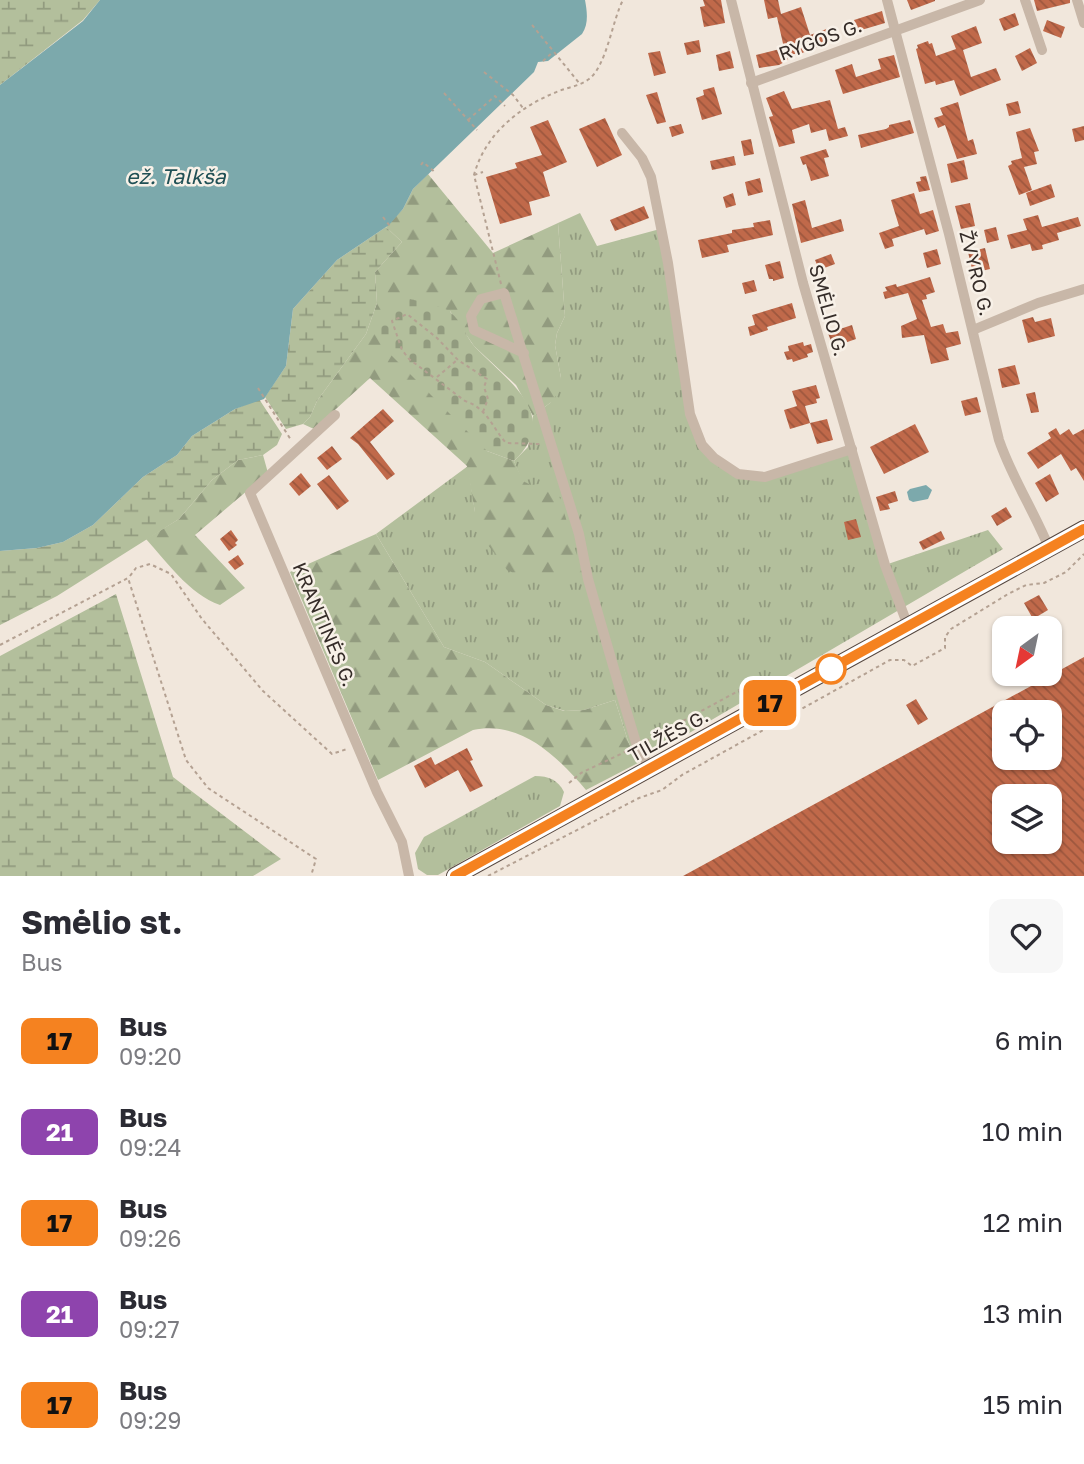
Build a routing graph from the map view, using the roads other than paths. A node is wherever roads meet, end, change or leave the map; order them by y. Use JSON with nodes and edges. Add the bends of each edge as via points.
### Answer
{"nodes":[{"id":1,"x":731,"y":0,"type":"edge"},
{"id":2,"x":887,"y":0,"type":"edge"},
{"id":3,"x":979,"y":0,"type":"edge"},
{"id":4,"x":1025,"y":0,"type":"edge"},
{"id":5,"x":1077,"y":0,"type":"edge"},
{"id":6,"x":1084,"y":23,"type":"edge"},
{"id":7,"x":895,"y":31,"type":"junction"},
{"id":8,"x":1042,"y":50,"type":"dead end"},
{"id":9,"x":751,"y":83,"type":"junction"},
{"id":10,"x":622,"y":133,"type":"dead end"},
{"id":11,"x":1084,"y":289,"type":"edge"},
{"id":12,"x":973,"y":330,"type":"junction"},
{"id":13,"x":524,"y":353,"type":"junction"},
{"id":14,"x":335,"y":415,"type":"dead end"},
{"id":15,"x":852,"y":449,"type":"junction"},
{"id":16,"x":1084,"y":529,"type":"edge"},
{"id":17,"x":1049,"y":548,"type":"junction"},
{"id":18,"x":908,"y":626,"type":"junction"},
{"id":19,"x":650,"y":768,"type":"junction"},
{"id":20,"x":409,"y":876,"type":"edge"},
{"id":21,"x":455,"y":876,"type":"edge"}],
"edges":[{"from":1,"to":9,"type":"street","name":"SMĖLIO G."},
{"from":2,"to":7,"type":"street","name":"ŽVYRO G."},
{"from":3,"to":7,"type":"street","name":"RYGOS G."},
{"from":4,"to":8,"type":"street"},
{"from":5,"to":6,"type":"street"},
{"from":7,"to":9,"type":"street","name":"RYGOS G."},
{"from":7,"to":12,"type":"street","name":"ŽVYRO G."},
{"from":9,"to":15,"type":"street","name":"SMĖLIO G."},
{"from":10,"to":15,"type":"street","via":[[651,177],[690,414],[702,445],[738,474],[765,477]]},
{"from":11,"to":12,"type":"street"},
{"from":12,"to":17,"type":"street","name":"ŽVYRO G.","via":[[1003,452]]},
{"from":13,"to":13,"type":"street","via":[[504,293],[481,299],[471,316],[474,330]]},
{"from":13,"to":19,"type":"street","via":[[637,746]]},
{"from":14,"to":20,"type":"street","name":"KRANTINĖS G.","via":[[250,494],[402,842]]},
{"from":15,"to":18,"type":"street","name":"SMĖLIO G.","via":[[885,565]]},
{"from":16,"to":17,"type":"highway","name":"TILŽĖS G."},
{"from":17,"to":18,"type":"highway","name":"TILŽĖS G."},
{"from":18,"to":19,"type":"highway","name":"TILŽĖS G."},
{"from":19,"to":21,"type":"highway","name":"TILŽĖS G."}]}
